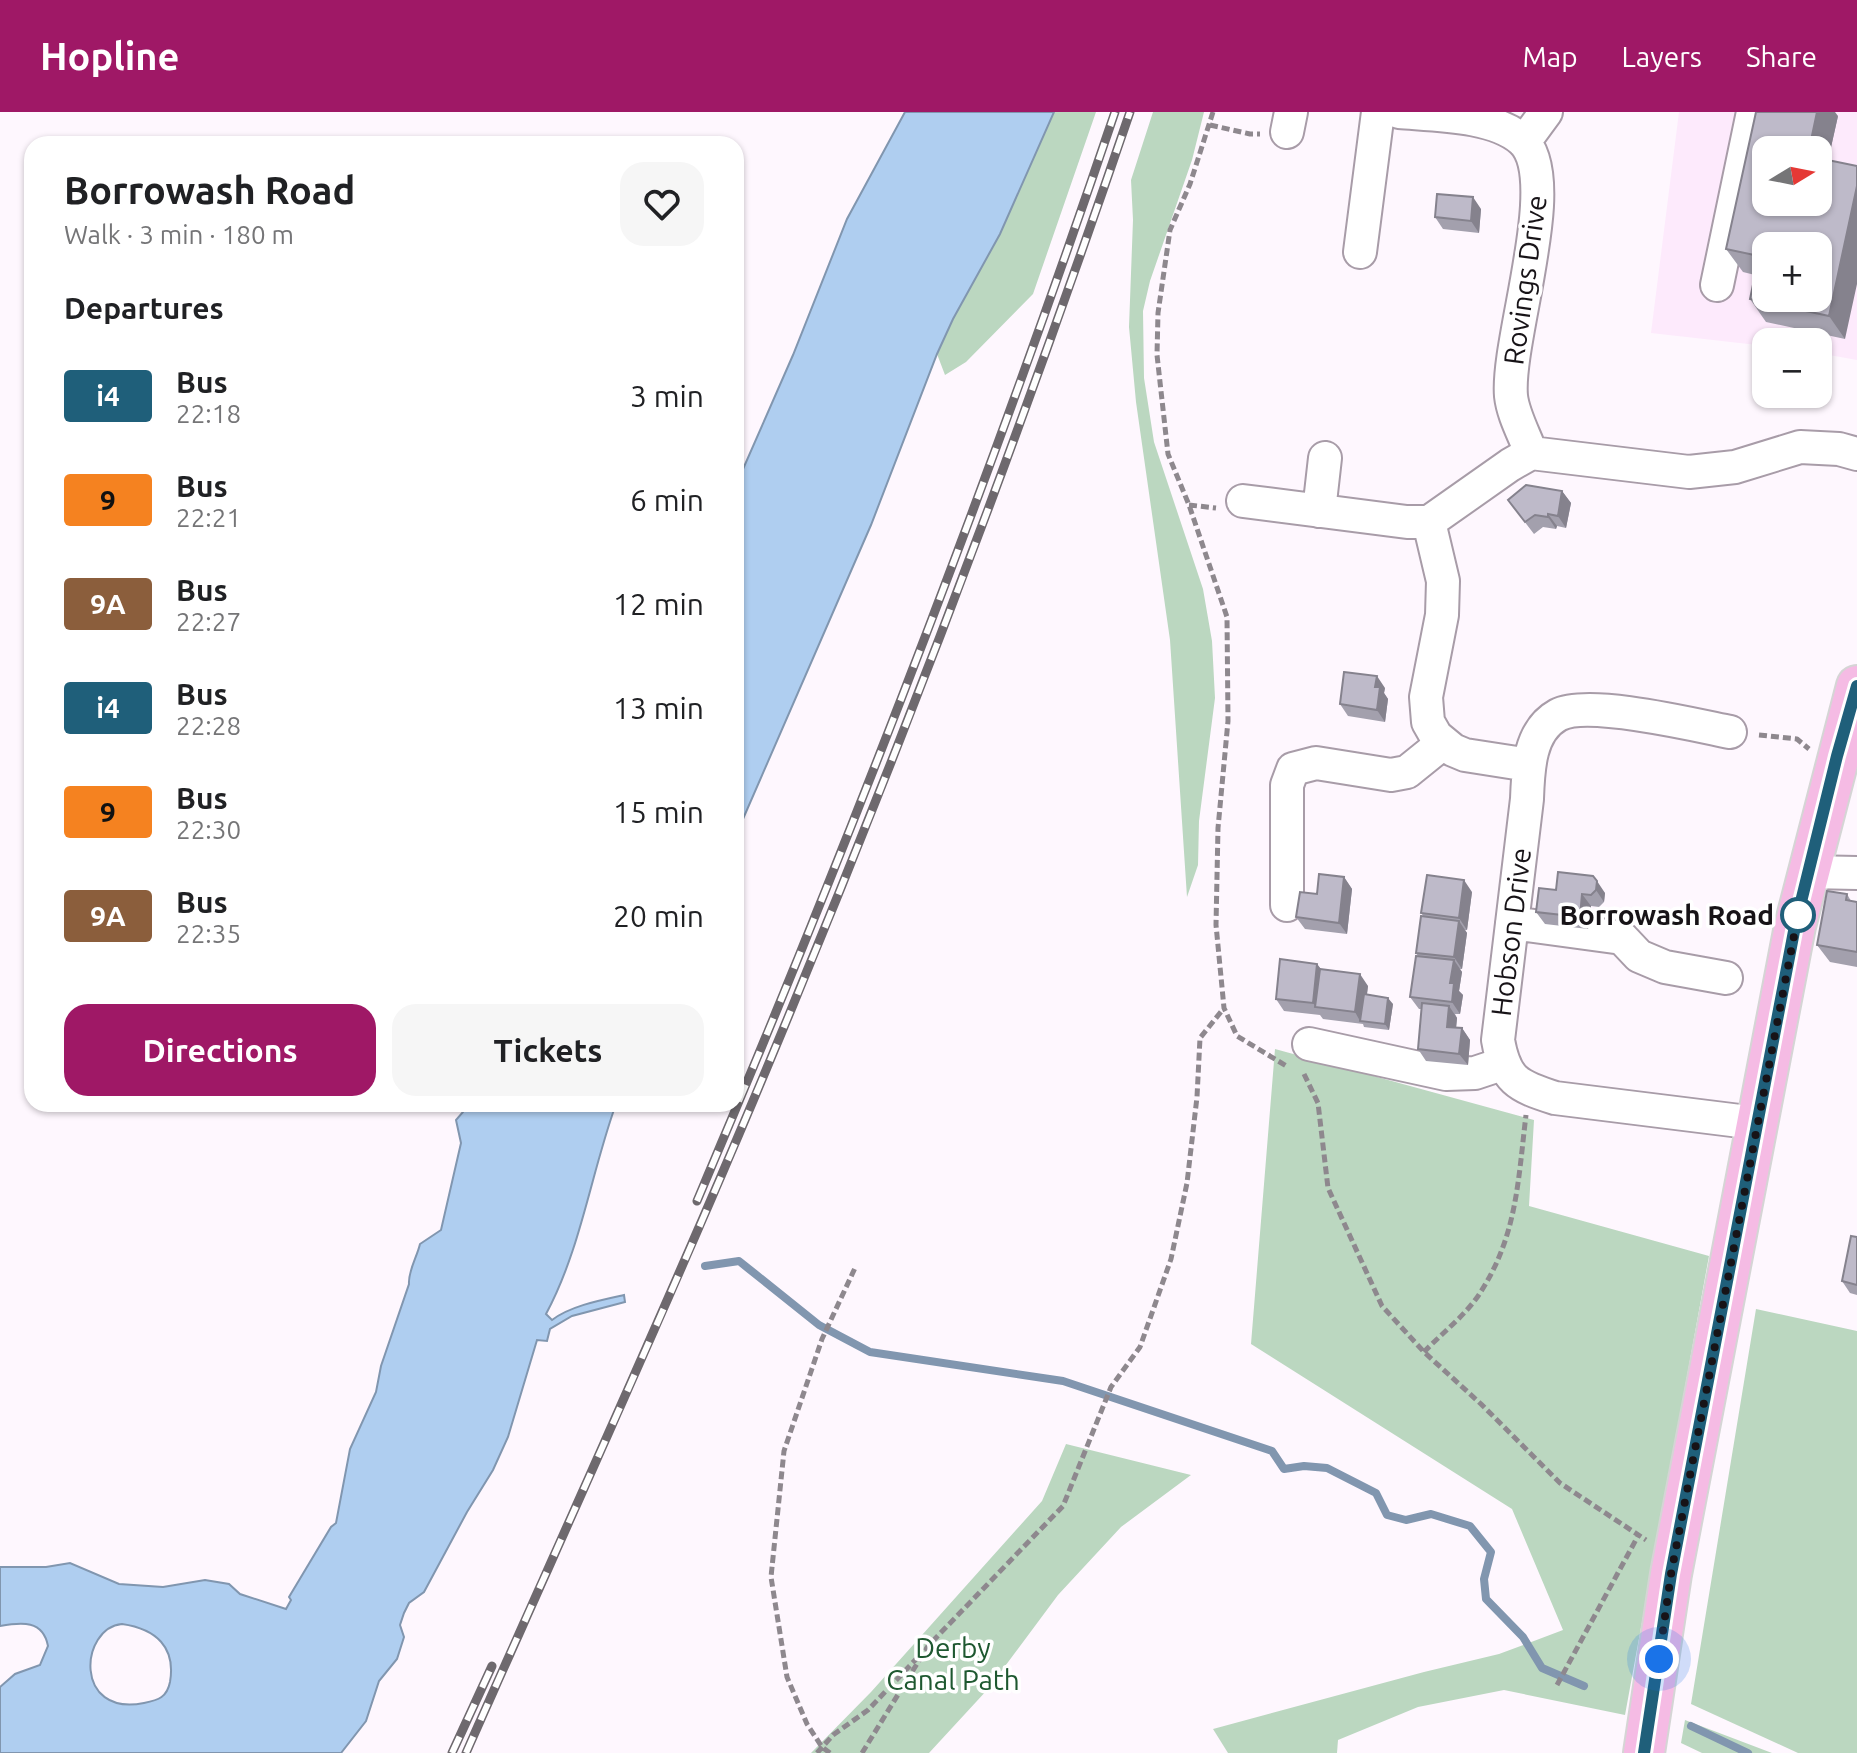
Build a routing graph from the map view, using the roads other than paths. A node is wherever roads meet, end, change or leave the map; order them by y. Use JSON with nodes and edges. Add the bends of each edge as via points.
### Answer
{"nodes":[{"id":1,"x":1378,"y":112,"type":"edge"},
{"id":2,"x":1399,"y":112,"type":"edge"},
{"id":3,"x":1546,"y":112,"type":"edge"},
{"id":4,"x":1753,"y":112,"type":"edge"},
{"id":5,"x":1524,"y":142,"type":"junction"},
{"id":6,"x":1360,"y":252,"type":"dead end"},
{"id":7,"x":1717,"y":285,"type":"dead end"},
{"id":8,"x":1531,"y":453,"type":"junction"},
{"id":9,"x":1857,"y":454,"type":"edge"},
{"id":10,"x":1325,"y":458,"type":"dead end"},
{"id":11,"x":1243,"y":501,"type":"dead end"},
{"id":12,"x":1319,"y":511,"type":"junction"},
{"id":13,"x":1429,"y":522,"type":"junction"},
{"id":14,"x":1857,"y":686,"type":"edge"},
{"id":15,"x":1730,"y":732,"type":"road end"},
{"id":16,"x":1443,"y":743,"type":"junction"},
{"id":17,"x":1529,"y":765,"type":"junction"},
{"id":18,"x":1808,"y":872,"type":"junction"},
{"id":19,"x":1857,"y":873,"type":"edge"},
{"id":20,"x":1287,"y":905,"type":"dead end"},
{"id":21,"x":1512,"y":923,"type":"junction"},
{"id":22,"x":1726,"y":978,"type":"dead end"},
{"id":23,"x":1309,"y":1044,"type":"dead end"},
{"id":24,"x":1502,"y":1064,"type":"junction"},
{"id":25,"x":1756,"y":1123,"type":"junction"},
{"id":26,"x":1644,"y":1753,"type":"edge"}],
"edges":[{"from":1,"to":6,"type":"street"},
{"from":2,"to":5,"type":"street","via":[[1491,123]]},
{"from":3,"to":5,"type":"street"},
{"from":4,"to":7,"type":"street"},
{"from":5,"to":8,"type":"street","name":"Rovings Drive","via":[[1539,181],[1511,398]]},
{"from":8,"to":9,"type":"street","via":[[1689,472],[1735,467],[1800,447]]},
{"from":8,"to":13,"type":"street"},
{"from":10,"to":12,"type":"street"},
{"from":11,"to":12,"type":"street"},
{"from":12,"to":13,"type":"street"},
{"from":13,"to":16,"type":"street","via":[[1443,581],[1425,710],[1431,730]]},
{"from":14,"to":18,"type":"main road"},
{"from":15,"to":17,"type":"street","name":"Hobson Drive","via":[[1578,710],[1559,714],[1548,724],[1536,740]]},
{"from":16,"to":17,"type":"street","via":[[1465,755]]},
{"from":16,"to":20,"type":"street","via":[[1407,772],[1391,775],[1316,763],[1293,769],[1287,785]]},
{"from":17,"to":21,"type":"street","name":"Hobson Drive"},
{"from":18,"to":19,"type":"street"},
{"from":18,"to":25,"type":"main road"},
{"from":21,"to":22,"type":"street","via":[[1622,938],[1639,956],[1665,967]]},
{"from":21,"to":24,"type":"street","name":"Hobson Drive","via":[[1498,1040]]},
{"from":23,"to":24,"type":"street","via":[[1446,1074],[1475,1073]]},
{"from":24,"to":25,"type":"street","via":[[1516,1083],[1555,1098]]},
{"from":25,"to":26,"type":"main road","via":[[1671,1574]]}]}
